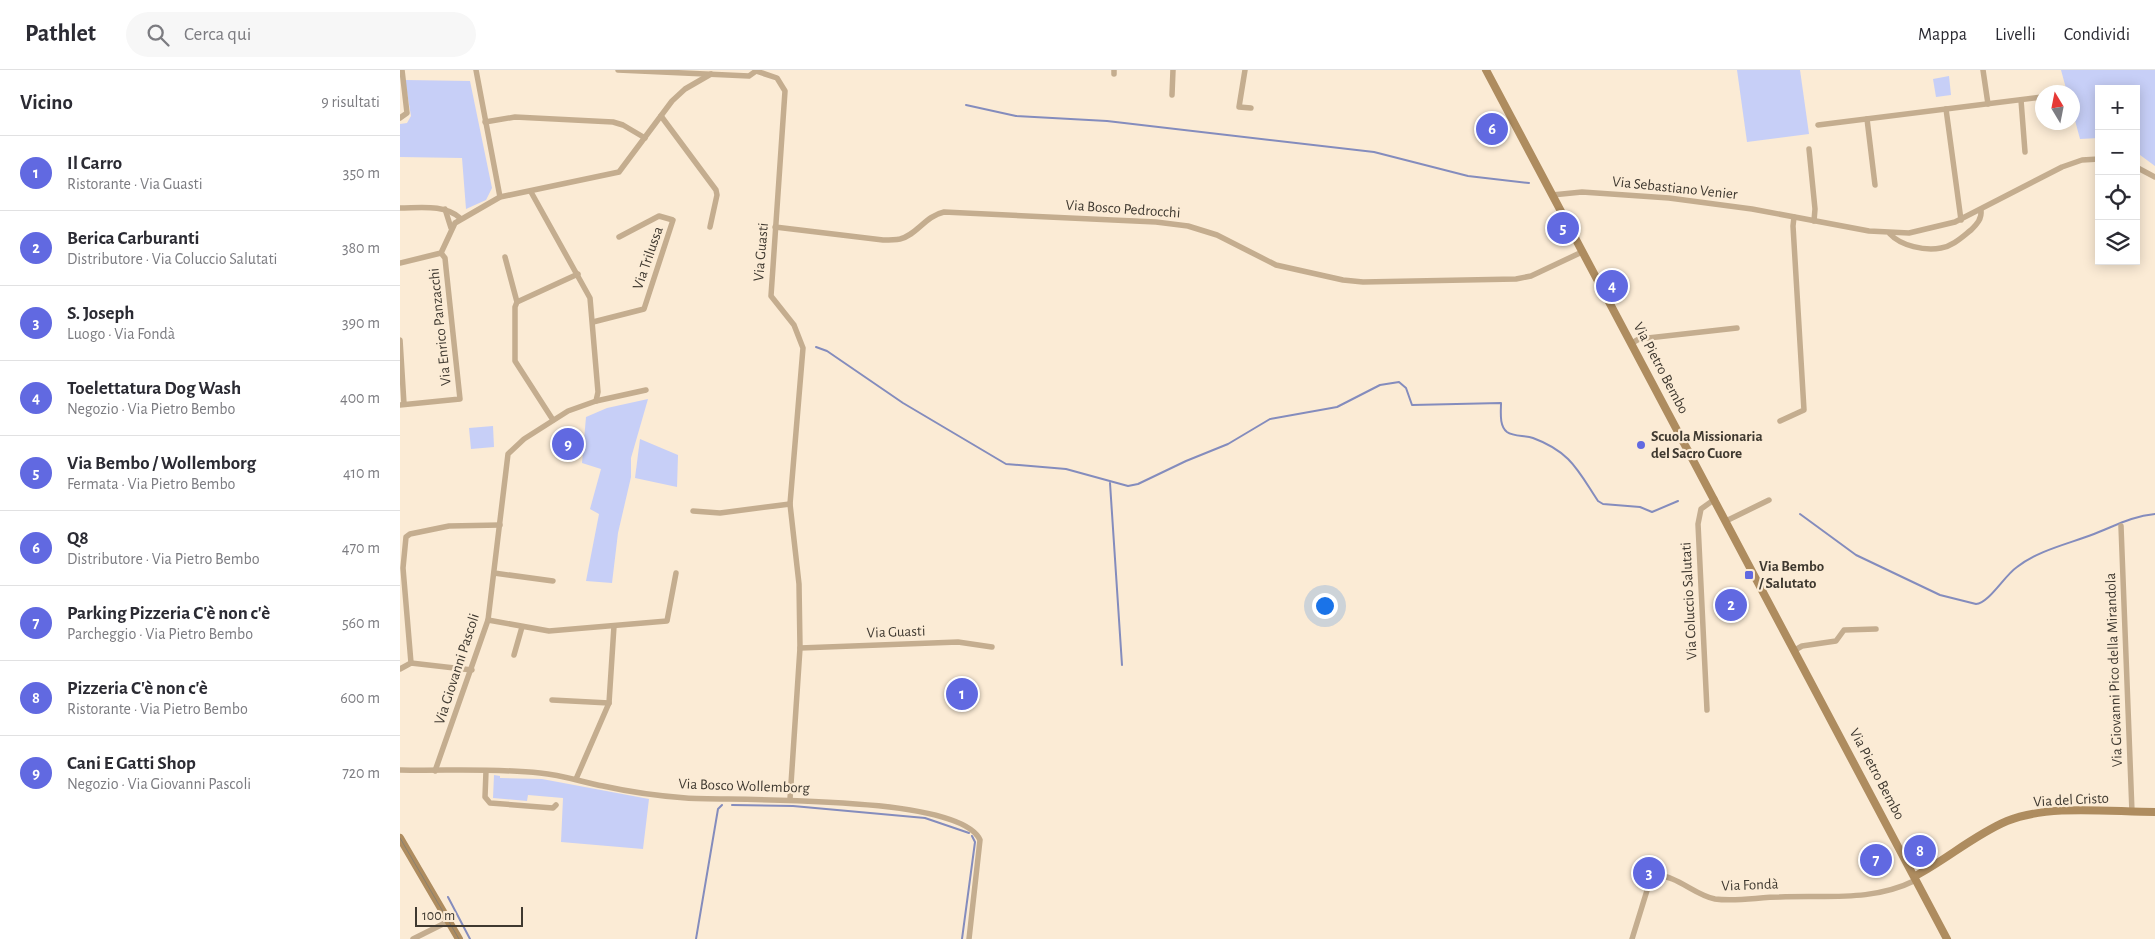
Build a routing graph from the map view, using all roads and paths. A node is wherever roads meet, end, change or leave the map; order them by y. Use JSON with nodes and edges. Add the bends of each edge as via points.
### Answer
{"nodes":[{"id":1,"x":402,"y":70,"type":"edge"},
{"id":2,"x":476,"y":70,"type":"edge"},
{"id":3,"x":618,"y":70,"type":"edge"},
{"id":4,"x":1173,"y":70,"type":"edge"},
{"id":5,"x":1245,"y":70,"type":"edge"},
{"id":6,"x":1486,"y":70,"type":"edge"},
{"id":7,"x":1983,"y":70,"type":"edge"},
{"id":8,"x":756,"y":71,"type":"edge"},
{"id":9,"x":711,"y":74,"type":"junction"},
{"id":10,"x":1172,"y":95,"type":"dead end"},
{"id":11,"x":2035,"y":98,"type":"edge"},
{"id":12,"x":2021,"y":100,"type":"junction"},
{"id":13,"x":1988,"y":104,"type":"junction"},
{"id":14,"x":1252,"y":108,"type":"dead end"},
{"id":15,"x":1946,"y":109,"type":"junction"},
{"id":16,"x":661,"y":116,"type":"junction"},
{"id":17,"x":400,"y":118,"type":"edge"},
{"id":18,"x":1867,"y":119,"type":"junction"},
{"id":19,"x":485,"y":122,"type":"junction"},
{"id":20,"x":1818,"y":125,"type":"dead end"},
{"id":21,"x":645,"y":138,"type":"junction"},
{"id":22,"x":1809,"y":149,"type":"dead end"},
{"id":23,"x":2025,"y":152,"type":"dead end"},
{"id":24,"x":2095,"y":159,"type":"edge"},
{"id":25,"x":2140,"y":169,"type":"edge"},
{"id":26,"x":2155,"y":177,"type":"edge"},
{"id":27,"x":1875,"y":185,"type":"dead end"},
{"id":28,"x":531,"y":192,"type":"junction"},
{"id":29,"x":1552,"y":195,"type":"junction"},
{"id":30,"x":500,"y":197,"type":"junction"},
{"id":31,"x":400,"y":208,"type":"edge"},
{"id":32,"x":445,"y":209,"type":"junction"},
{"id":33,"x":1981,"y":210,"type":"junction"},
{"id":34,"x":1794,"y":217,"type":"junction"},
{"id":35,"x":460,"y":218,"type":"junction"},
{"id":36,"x":1961,"y":220,"type":"junction"},
{"id":37,"x":1814,"y":221,"type":"junction"},
{"id":38,"x":710,"y":227,"type":"dead end"},
{"id":39,"x":775,"y":227,"type":"junction"},
{"id":40,"x":451,"y":228,"type":"junction"},
{"id":41,"x":1890,"y":234,"type":"junction"},
{"id":42,"x":619,"y":237,"type":"dead end"},
{"id":43,"x":1582,"y":252,"type":"junction"},
{"id":44,"x":441,"y":253,"type":"junction"},
{"id":45,"x":505,"y":257,"type":"dead end"},
{"id":46,"x":400,"y":263,"type":"edge"},
{"id":47,"x":578,"y":274,"type":"junction"},
{"id":48,"x":517,"y":302,"type":"junction"},
{"id":49,"x":593,"y":322,"type":"junction"},
{"id":50,"x":1736,"y":328,"type":"dead end"},
{"id":51,"x":400,"y":340,"type":"edge"},
{"id":52,"x":1632,"y":343,"type":"junction"},
{"id":53,"x":646,"y":390,"type":"dead end"},
{"id":54,"x":596,"y":401,"type":"junction"},
{"id":55,"x":402,"y":404,"type":"edge"},
{"id":56,"x":553,"y":420,"type":"junction"},
{"id":57,"x":1780,"y":421,"type":"dead end"},
{"id":58,"x":1715,"y":499,"type":"junction"},
{"id":59,"x":1769,"y":500,"type":"dead end"},
{"id":60,"x":790,"y":504,"type":"junction"},
{"id":61,"x":693,"y":511,"type":"dead end"},
{"id":62,"x":1726,"y":521,"type":"junction"},
{"id":63,"x":500,"y":524,"type":"junction"},
{"id":64,"x":2121,"y":526,"type":"dead end"},
{"id":65,"x":402,"y":568,"type":"edge"},
{"id":66,"x":494,"y":573,"type":"junction"},
{"id":67,"x":676,"y":573,"type":"dead end"},
{"id":68,"x":553,"y":581,"type":"dead end"},
{"id":69,"x":488,"y":620,"type":"junction"},
{"id":70,"x":614,"y":626,"type":"junction"},
{"id":71,"x":522,"y":627,"type":"junction"},
{"id":72,"x":1876,"y":629,"type":"dead end"},
{"id":73,"x":992,"y":647,"type":"dead end"},
{"id":74,"x":800,"y":648,"type":"junction"},
{"id":75,"x":1795,"y":650,"type":"junction"},
{"id":76,"x":514,"y":656,"type":"dead end"},
{"id":77,"x":411,"y":663,"type":"junction"},
{"id":78,"x":400,"y":669,"type":"edge"},
{"id":79,"x":472,"y":670,"type":"junction"},
{"id":80,"x":552,"y":700,"type":"dead end"},
{"id":81,"x":609,"y":703,"type":"junction"},
{"id":82,"x":1707,"y":710,"type":"dead end"},
{"id":83,"x":400,"y":770,"type":"edge"},
{"id":84,"x":486,"y":771,"type":"junction"},
{"id":85,"x":435,"y":772,"type":"junction"},
{"id":86,"x":576,"y":780,"type":"junction"},
{"id":87,"x":790,"y":799,"type":"junction"},
{"id":88,"x":556,"y":805,"type":"dead end"},
{"id":89,"x":2132,"y":812,"type":"junction"},
{"id":90,"x":2155,"y":812,"type":"edge"},
{"id":91,"x":400,"y":838,"type":"edge"},
{"id":92,"x":400,"y":845,"type":"edge"},
{"id":93,"x":1916,"y":878,"type":"junction"},
{"id":94,"x":447,"y":922,"type":"junction"},
{"id":95,"x":412,"y":939,"type":"edge"},
{"id":96,"x":454,"y":939,"type":"edge"},
{"id":97,"x":459,"y":939,"type":"edge"},
{"id":98,"x":969,"y":939,"type":"edge"},
{"id":99,"x":1632,"y":939,"type":"edge"},
{"id":100,"x":1947,"y":939,"type":"edge"}],
"edges":[{"from":1,"to":17,"type":"street","via":[[407,113]]},
{"from":2,"to":19,"type":"street"},
{"from":3,"to":9,"type":"street"},
{"from":4,"to":10,"type":"street"},
{"from":5,"to":14,"type":"street","via":[[1239,107]]},
{"from":6,"to":29,"type":"main road","name":"Via Pietro Bembo"},
{"from":7,"to":13,"type":"street"},
{"from":8,"to":9,"type":"street","via":[[749,76]]},
{"from":8,"to":39,"type":"street","name":"Via Guasti","via":[[777,78],[785,91]]},
{"from":9,"to":16,"type":"street","via":[[685,89]]},
{"from":11,"to":12,"type":"street"},
{"from":12,"to":13,"type":"street"},
{"from":12,"to":23,"type":"street"},
{"from":13,"to":15,"type":"street"},
{"from":15,"to":18,"type":"street"},
{"from":15,"to":36,"type":"street"},
{"from":16,"to":21,"type":"street"},
{"from":16,"to":38,"type":"street","via":[[716,190],[718,195]]},
{"from":18,"to":20,"type":"street"},
{"from":18,"to":27,"type":"street"},
{"from":19,"to":21,"type":"street","via":[[515,117],[613,122]]},
{"from":19,"to":30,"type":"street"},
{"from":21,"to":28,"type":"street","via":[[619,172]]},
{"from":22,"to":37,"type":"street","via":[[1816,209]]},
{"from":24,"to":33,"type":"street","name":"Via Sebastiano Venier","via":[[2062,167]]},
{"from":25,"to":26,"type":"street"},
{"from":28,"to":30,"type":"street"},
{"from":28,"to":47,"type":"street"},
{"from":29,"to":34,"type":"street","name":"Via Sebastiano Venier","via":[[1582,192],[1669,198]]},
{"from":29,"to":43,"type":"main road","name":"Via Pietro Bembo"},
{"from":30,"to":35,"type":"street"},
{"from":31,"to":32,"type":"street"},
{"from":32,"to":35,"type":"street"},
{"from":32,"to":40,"type":"street"},
{"from":33,"to":36,"type":"street","name":"Via Sebastiano Venier"},
{"from":33,"to":41,"type":"street","name":"Via Sebastiano Venier","via":[[1982,216],[1975,226],[1954,243],[1941,248],[1910,245]]},
{"from":34,"to":37,"type":"street","name":"Via Sebastiano Venier"},
{"from":34,"to":57,"type":"street","via":[[1804,410]]},
{"from":35,"to":40,"type":"street"},
{"from":36,"to":41,"type":"street","name":"Via Sebastiano Venier","via":[[1925,231]]},
{"from":37,"to":41,"type":"street","name":"Via Sebastiano Venier"},
{"from":39,"to":43,"type":"street","name":"Via Bosco Pedrocchi","via":[[883,240],[900,239],[911,234],[933,214],[944,212],[1156,222],[1188,226],[1217,235],[1276,265],[1363,282],[1516,279],[1531,276]]},
{"from":39,"to":60,"type":"street","name":"Via Guasti","via":[[771,296],[794,324],[803,348]]},
{"from":40,"to":44,"type":"street"},
{"from":42,"to":49,"type":"street","name":"Via Trilussa","via":[[659,216],[674,220],[644,309]]},
{"from":43,"to":52,"type":"main road","name":"Via Pietro Bembo"},
{"from":44,"to":46,"type":"street"},
{"from":44,"to":55,"type":"street","name":"Via Enrico Panzacchi","via":[[445,258],[460,400]]},
{"from":45,"to":48,"type":"street"},
{"from":47,"to":48,"type":"street"},
{"from":47,"to":49,"type":"street","via":[[590,298]]},
{"from":48,"to":56,"type":"street","via":[[515,361]]},
{"from":49,"to":54,"type":"street"},
{"from":50,"to":52,"type":"street","via":[[1639,339]]},
{"from":51,"to":55,"type":"street"},
{"from":52,"to":58,"type":"main road","name":"Via Pietro Bembo"},
{"from":53,"to":54,"type":"street","name":"Via Giovanni Pascoli"},
{"from":54,"to":56,"type":"street","name":"Via Giovanni Pascoli"},
{"from":56,"to":63,"type":"street","name":"Via Giovanni Pascoli","via":[[508,454]]},
{"from":58,"to":62,"type":"main road","name":"Via Pietro Bembo"},
{"from":58,"to":82,"type":"street","name":"Via Coluccio Salutati","via":[[1701,509],[1698,524]]},
{"from":59,"to":62,"type":"street"},
{"from":60,"to":61,"type":"street","via":[[720,513]]},
{"from":60,"to":74,"type":"street","name":"Via Guasti","via":[[799,584]]},
{"from":62,"to":75,"type":"main road","name":"Via Pietro Bembo"},
{"from":63,"to":65,"type":"street","via":[[449,526],[410,534],[406,537]]},
{"from":63,"to":66,"type":"street","name":"Via Giovanni Pascoli"},
{"from":64,"to":89,"type":"street","name":"Via Giovanni Pico della Mirandola"},
{"from":65,"to":77,"type":"street"},
{"from":66,"to":68,"type":"street"},
{"from":66,"to":69,"type":"street","name":"Via Giovanni Pascoli"},
{"from":67,"to":70,"type":"street","via":[[667,621]]},
{"from":69,"to":71,"type":"street"},
{"from":69,"to":79,"type":"street","name":"Via Giovanni Pascoli"},
{"from":70,"to":71,"type":"street","via":[[549,631]]},
{"from":70,"to":81,"type":"street"},
{"from":71,"to":76,"type":"street"},
{"from":72,"to":75,"type":"street","via":[[1844,630],[1836,641]]},
{"from":73,"to":74,"type":"street","name":"Via Guasti","via":[[958,642]]},
{"from":74,"to":87,"type":"street","name":"Via Guasti"},
{"from":75,"to":93,"type":"main road","name":"Via Pietro Bembo"},
{"from":77,"to":78,"type":"street"},
{"from":77,"to":79,"type":"street"},
{"from":79,"to":85,"type":"street","name":"Via Giovanni Pascoli"},
{"from":80,"to":81,"type":"street"},
{"from":81,"to":86,"type":"street"},
{"from":83,"to":85,"type":"street","name":"Via Bosco Wollemborg"},
{"from":84,"to":85,"type":"street","name":"Via Bosco Wollemborg"},
{"from":84,"to":86,"type":"street","name":"Via Bosco Wollemborg","via":[[539,772]]},
{"from":84,"to":88,"type":"street","via":[[485,797],[490,803],[553,808]]},
{"from":86,"to":87,"type":"street","name":"Via Bosco Wollemborg","via":[[687,798]]},
{"from":87,"to":98,"type":"street","name":"Via Bosco Wollemborg","via":[[928,813],[970,827],[976,833],[980,848]]},
{"from":89,"to":90,"type":"main road","name":"Via del Cristo"},
{"from":89,"to":93,"type":"main road","name":"Via del Cristo","via":[[2069,811],[2028,815],[2008,821]]},
{"from":91,"to":94,"type":"main road"},
{"from":92,"to":94,"type":"main road"},
{"from":93,"to":99,"type":"street","name":"Via Fondà","via":[[1884,891],[1854,897],[1785,896],[1728,900],[1701,896],[1667,876],[1655,876],[1649,884]]},
{"from":93,"to":100,"type":"main road","name":"Via Pietro Bembo"},
{"from":94,"to":95,"type":"street"},
{"from":94,"to":96,"type":"main road"},
{"from":94,"to":97,"type":"main road"}]}
